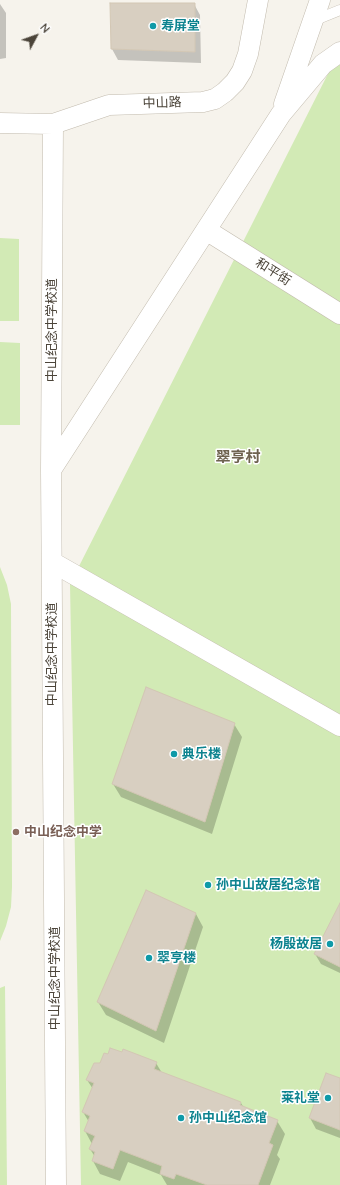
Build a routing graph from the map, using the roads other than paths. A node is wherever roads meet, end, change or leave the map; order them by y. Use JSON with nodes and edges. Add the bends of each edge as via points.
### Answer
{"nodes":[{"id":1,"x":258,"y":0,"type":"edge"},
{"id":2,"x":320,"y":0,"type":"edge"},
{"id":3,"x":340,"y":10,"type":"edge"},
{"id":4,"x":313,"y":21,"type":"junction"},
{"id":5,"x":340,"y":52,"type":"edge"},
{"id":6,"x":281,"y":114,"type":"junction"},
{"id":7,"x":0,"y":123,"type":"edge"},
{"id":8,"x":53,"y":124,"type":"junction"},
{"id":9,"x":206,"y":230,"type":"junction"},
{"id":10,"x":340,"y":314,"type":"edge"},
{"id":11,"x":51,"y":470,"type":"junction"},
{"id":12,"x":52,"y":562,"type":"junction"},
{"id":13,"x":340,"y":726,"type":"edge"},
{"id":14,"x":56,"y":1185,"type":"edge"}],
"edges":[{"from":1,"to":8,"type":"street","name":"中山路","via":[[248,54],[242,71],[235,82],[215,99],[203,102],[109,105]]},
{"from":2,"to":4,"type":"street"},
{"from":3,"to":4,"type":"lane"},
{"from":4,"to":6,"type":"street"},
{"from":5,"to":6,"type":"street","via":[[323,64]]},
{"from":6,"to":9,"type":"street"},
{"from":7,"to":8,"type":"street","name":"中山路"},
{"from":8,"to":11,"type":"street","name":"中山纪念中学校道"},
{"from":9,"to":10,"type":"street","name":"和平街"},
{"from":9,"to":11,"type":"street"},
{"from":11,"to":12,"type":"street","name":"中山纪念中学校道"},
{"from":12,"to":13,"type":"street"},
{"from":12,"to":14,"type":"street","name":"中山纪念中学校道"}]}
